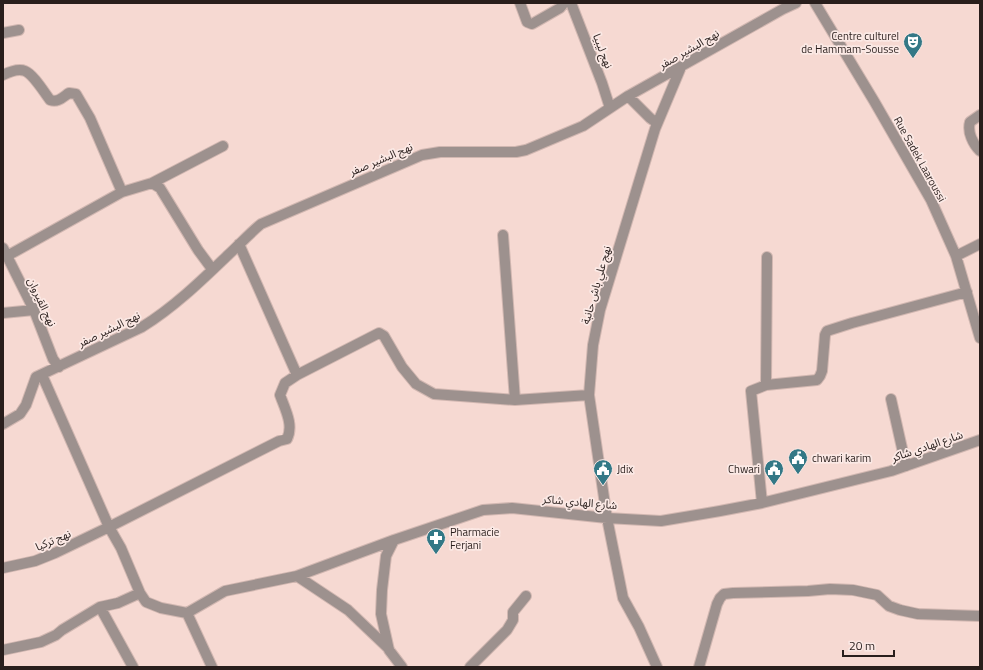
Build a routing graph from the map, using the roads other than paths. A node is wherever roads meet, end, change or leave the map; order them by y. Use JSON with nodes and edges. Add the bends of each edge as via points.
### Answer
{"nodes":[{"id":1,"x":520,"y":3,"type":"edge"},
{"id":2,"x":564,"y":3,"type":"edge"},
{"id":3,"x":572,"y":3,"type":"edge"},
{"id":4,"x":796,"y":3,"type":"edge"},
{"id":5,"x":815,"y":3,"type":"edge"},
{"id":6,"x":783,"y":6,"type":"edge"},
{"id":7,"x":19,"y":30,"type":"dead end"},
{"id":8,"x":3,"y":33,"type":"edge"},
{"id":9,"x":681,"y":67,"type":"junction"},
{"id":10,"x":3,"y":75,"type":"edge"},
{"id":11,"x":628,"y":96,"type":"junction"},
{"id":12,"x":610,"y":108,"type":"junction"},
{"id":13,"x":980,"y":115,"type":"edge"},
{"id":14,"x":657,"y":122,"type":"junction"},
{"id":15,"x":222,"y":146,"type":"dead end"},
{"id":16,"x":980,"y":151,"type":"edge"},
{"id":17,"x":152,"y":183,"type":"junction"},
{"id":18,"x":122,"y":192,"type":"junction"},
{"id":19,"x":503,"y":235,"type":"dead end"},
{"id":20,"x":240,"y":244,"type":"junction"},
{"id":21,"x":980,"y":244,"type":"edge"},
{"id":22,"x":5,"y":252,"type":"edge"},
{"id":23,"x":956,"y":256,"type":"junction"},
{"id":24,"x":767,"y":257,"type":"dead end"},
{"id":25,"x":212,"y":269,"type":"junction"},
{"id":26,"x":967,"y":292,"type":"junction"},
{"id":27,"x":34,"y":310,"type":"junction"},
{"id":28,"x":3,"y":313,"type":"edge"},
{"id":29,"x":980,"y":338,"type":"edge"},
{"id":30,"x":59,"y":367,"type":"junction"},
{"id":31,"x":297,"y":374,"type":"junction"},
{"id":32,"x":42,"y":375,"type":"junction"},
{"id":33,"x":766,"y":385,"type":"junction"},
{"id":34,"x":589,"y":395,"type":"junction"},
{"id":35,"x":891,"y":399,"type":"dead end"},
{"id":36,"x":515,"y":400,"type":"junction"},
{"id":37,"x":3,"y":424,"type":"edge"},
{"id":38,"x":980,"y":440,"type":"edge"},
{"id":39,"x":906,"y":466,"type":"junction"},
{"id":40,"x":762,"y":503,"type":"junction"},
{"id":41,"x":607,"y":518,"type":"junction"},
{"id":42,"x":109,"y":527,"type":"junction"},
{"id":43,"x":394,"y":540,"type":"junction"},
{"id":44,"x":3,"y":568,"type":"edge"},
{"id":45,"x":297,"y":576,"type":"junction"},
{"id":46,"x":140,"y":593,"type":"junction"},
{"id":47,"x":526,"y":596,"type":"dead end"},
{"id":48,"x":100,"y":607,"type":"junction"},
{"id":49,"x":186,"y":613,"type":"junction"},
{"id":50,"x":980,"y":616,"type":"edge"},
{"id":51,"x":3,"y":650,"type":"edge"},
{"id":52,"x":389,"y":650,"type":"junction"},
{"id":53,"x":133,"y":667,"type":"edge"},
{"id":54,"x":212,"y":667,"type":"edge"},
{"id":55,"x":402,"y":667,"type":"edge"},
{"id":56,"x":470,"y":667,"type":"edge"},
{"id":57,"x":657,"y":667,"type":"edge"},
{"id":58,"x":699,"y":667,"type":"edge"}],
"edges":[{"from":1,"to":2,"type":"street","via":[[527,22],[532,24]]},
{"from":3,"to":12,"type":"street","name":"نهج ليبيا"},
{"from":4,"to":6,"type":"street","name":"نهج البشير صفر"},
{"from":5,"to":23,"type":"street","name":"Rue Sadek Laaroussi","via":[[917,174]]},
{"from":6,"to":9,"type":"street","name":"نهج البشير صفر"},
{"from":7,"to":8,"type":"street"},
{"from":9,"to":11,"type":"street","name":"نهج البشير صفر"},
{"from":9,"to":14,"type":"street","name":"نهج علي باش حانبة"},
{"from":10,"to":18,"type":"street","via":[[24,70],[54,102],[69,93],[76,94],[90,118]]},
{"from":11,"to":12,"type":"street","name":"نهج البشير صفر"},
{"from":11,"to":14,"type":"street"},
{"from":12,"to":20,"type":"street","name":"نهج البشير صفر","via":[[583,126],[526,150],[440,152],[415,157],[261,224]]},
{"from":13,"to":16,"type":"street","via":[[970,122],[969,126],[974,143]]},
{"from":14,"to":34,"type":"street","name":"نهج علي باش حانبة","via":[[600,310],[593,345]]},
{"from":15,"to":17,"type":"street"},
{"from":17,"to":18,"type":"street"},
{"from":17,"to":25,"type":"street","via":[[160,188]]},
{"from":18,"to":22,"type":"street"},
{"from":19,"to":36,"type":"street"},
{"from":20,"to":25,"type":"street","name":"نهج البشير صفر"},
{"from":20,"to":31,"type":"street"},
{"from":21,"to":23,"type":"street"},
{"from":22,"to":27,"type":"street","name":"نهج القيروان"},
{"from":23,"to":26,"type":"street","name":"Rue Sadek Laaroussi"},
{"from":24,"to":33,"type":"street"},
{"from":25,"to":30,"type":"street","name":"نهج البشير صفر","via":[[154,320]]},
{"from":26,"to":29,"type":"street","name":"Rue Sadek Laaroussi"},
{"from":26,"to":33,"type":"street","via":[[827,331],[822,371],[817,380]]},
{"from":27,"to":28,"type":"street"},
{"from":27,"to":30,"type":"street","name":"نهج القيروان"},
{"from":30,"to":32,"type":"street","name":"نهج البشير صفر"},
{"from":31,"to":36,"type":"street","via":[[379,333],[384,336],[416,384],[434,394]]},
{"from":31,"to":42,"type":"street","name":"نهج تركيا","via":[[285,383],[280,395],[290,423],[287,439]]},
{"from":32,"to":37,"type":"street","via":[[36,377],[20,414]]},
{"from":32,"to":42,"type":"street"},
{"from":33,"to":40,"type":"street","via":[[753,389],[750,394]]},
{"from":34,"to":36,"type":"street"},
{"from":34,"to":41,"type":"street","name":"نهج علي باش حانبة"},
{"from":35,"to":39,"type":"street"},
{"from":38,"to":39,"type":"street","name":"شارع الهادي شاكر"},
{"from":39,"to":40,"type":"street","name":"شارع الهادي شاكر"},
{"from":40,"to":41,"type":"street","name":"شارع الهادي شاكر","via":[[661,520]]},
{"from":41,"to":43,"type":"street","name":"شارع الهادي شاكر","via":[[512,508],[482,510]]},
{"from":41,"to":57,"type":"street","name":"نهج علي باش حانبة","via":[[623,598]]},
{"from":42,"to":44,"type":"street","name":"نهج تركيا","via":[[48,556]]},
{"from":42,"to":46,"type":"street"},
{"from":43,"to":45,"type":"street","name":"شارع الهادي شاكر"},
{"from":43,"to":52,"type":"street","via":[[386,556],[382,590],[381,614]]},
{"from":45,"to":49,"type":"street","name":"شارع الهادي شاكر","via":[[225,591]]},
{"from":45,"to":52,"type":"street","via":[[348,610]]},
{"from":46,"to":48,"type":"street","via":[[118,603]]},
{"from":46,"to":49,"type":"street","via":[[146,602]]},
{"from":47,"to":56,"type":"street","via":[[513,612],[513,620],[507,630]]},
{"from":48,"to":51,"type":"street","via":[[41,642]]},
{"from":48,"to":53,"type":"street"},
{"from":49,"to":54,"type":"street"},
{"from":50,"to":58,"type":"street","via":[[918,614],[889,606],[877,595],[830,588],[724,594],[717,604]]},
{"from":52,"to":55,"type":"street"}]}
